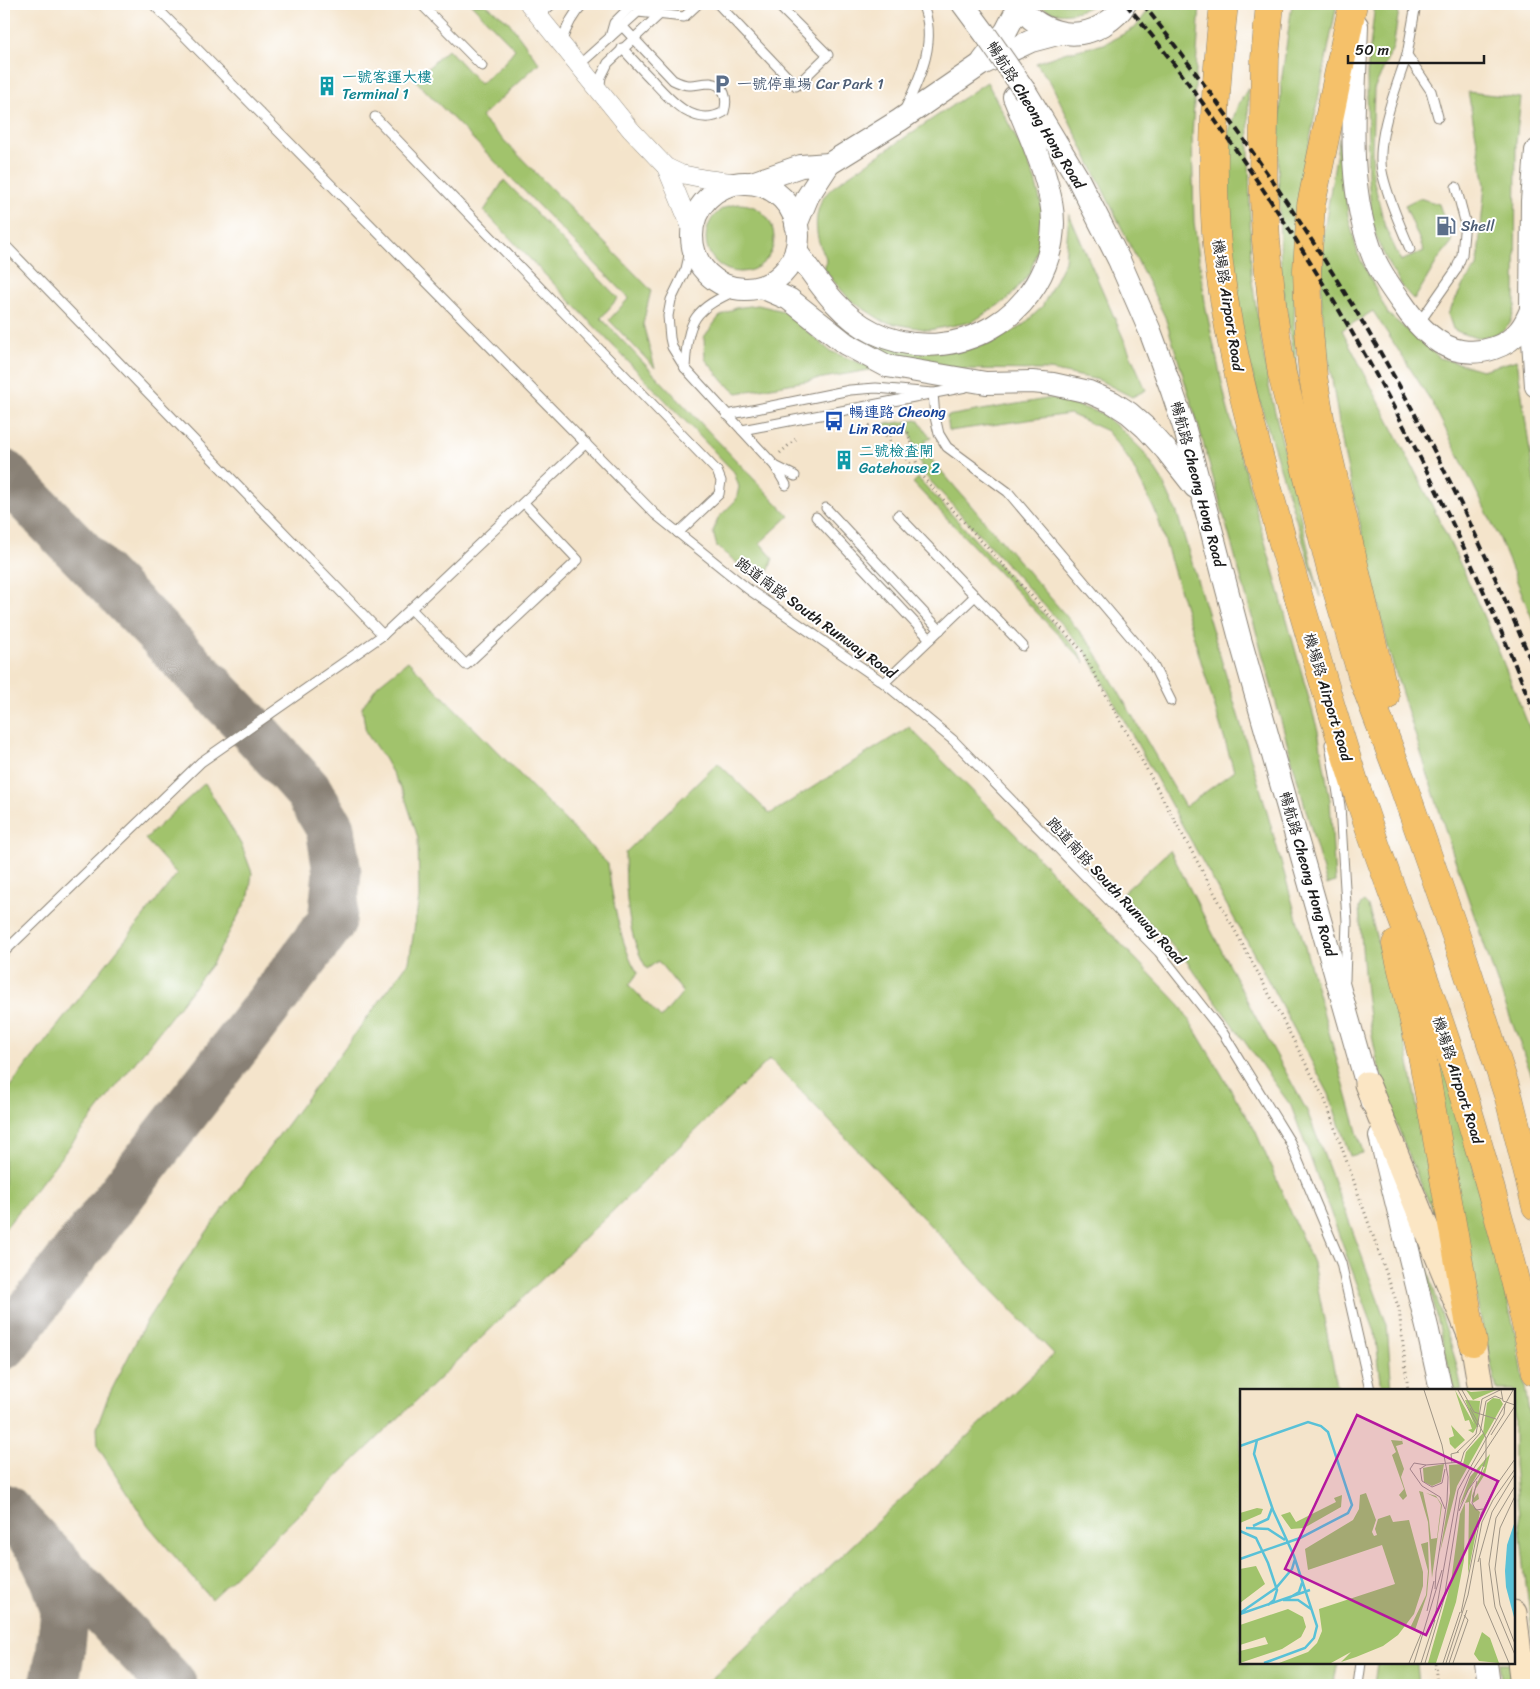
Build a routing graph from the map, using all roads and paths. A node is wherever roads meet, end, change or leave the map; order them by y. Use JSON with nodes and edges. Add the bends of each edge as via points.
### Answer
{"nodes":[{"id":1,"x":153,"y":4,"type":"edge"},
{"id":2,"x":421,"y":4,"type":"edge"},
{"id":3,"x":583,"y":4,"type":"edge"},
{"id":4,"x":633,"y":4,"type":"edge"},
{"id":5,"x":698,"y":4,"type":"edge"},
{"id":6,"x":718,"y":4,"type":"edge"},
{"id":7,"x":777,"y":4,"type":"edge"},
{"id":8,"x":922,"y":4,"type":"edge"},
{"id":9,"x":963,"y":4,"type":"edge"},
{"id":10,"x":1125,"y":4,"type":"edge"},
{"id":11,"x":1224,"y":4,"type":"edge"},
{"id":12,"x":1270,"y":4,"type":"edge"},
{"id":13,"x":1353,"y":4,"type":"edge"},
{"id":14,"x":1358,"y":4,"type":"edge"},
{"id":15,"x":1416,"y":4,"type":"edge"},
{"id":16,"x":1018,"y":5,"type":"edge"},
{"id":17,"x":540,"y":8,"type":"edge"},
{"id":18,"x":660,"y":15,"type":"junction"},
{"id":19,"x":623,"y":27,"type":"junction"},
{"id":20,"x":1061,"y":33,"type":"junction"},
{"id":21,"x":610,"y":36,"type":"junction"},
{"id":22,"x":634,"y":38,"type":"junction"},
{"id":23,"x":561,"y":43,"type":"junction"},
{"id":24,"x":622,"y":48,"type":"junction"},
{"id":25,"x":1407,"y":55,"type":"junction"},
{"id":26,"x":579,"y":65,"type":"junction"},
{"id":27,"x":482,"y":66,"type":"dead end"},
{"id":28,"x":980,"y":66,"type":"junction"},
{"id":29,"x":599,"y":91,"type":"junction"},
{"id":30,"x":1019,"y":94,"type":"junction"},
{"id":31,"x":375,"y":117,"type":"dead end"},
{"id":32,"x":1438,"y":117,"type":"dead end"},
{"id":33,"x":900,"y":120,"type":"junction"},
{"id":34,"x":1536,"y":151,"type":"edge"},
{"id":35,"x":829,"y":164,"type":"junction"},
{"id":36,"x":666,"y":167,"type":"junction"},
{"id":37,"x":745,"y":183,"type":"junction"},
{"id":38,"x":1456,"y":187,"type":"dead end"},
{"id":39,"x":796,"y":225,"type":"junction"},
{"id":40,"x":692,"y":236,"type":"junction"},
{"id":41,"x":4,"y":244,"type":"edge"},
{"id":42,"x":1410,"y":249,"type":"dead end"},
{"id":43,"x":796,"y":250,"type":"junction"},
{"id":44,"x":750,"y":288,"type":"junction"},
{"id":45,"x":1532,"y":310,"type":"junction"},
{"id":46,"x":1418,"y":324,"type":"junction"},
{"id":47,"x":685,"y":368,"type":"junction"},
{"id":48,"x":986,"y":383,"type":"junction"},
{"id":49,"x":1536,"y":386,"type":"edge"},
{"id":50,"x":933,"y":393,"type":"junction"},
{"id":51,"x":727,"y":415,"type":"junction"},
{"id":52,"x":869,"y":425,"type":"dead end"},
{"id":53,"x":742,"y":430,"type":"junction"},
{"id":54,"x":889,"y":440,"type":"junction"},
{"id":55,"x":586,"y":443,"type":"junction"},
{"id":56,"x":775,"y":466,"type":"junction"},
{"id":57,"x":918,"y":472,"type":"junction"},
{"id":58,"x":794,"y":476,"type":"dead end"},
{"id":59,"x":786,"y":485,"type":"dead end"},
{"id":60,"x":1202,"y":498,"type":"junction"},
{"id":61,"x":524,"y":502,"type":"junction"},
{"id":62,"x":826,"y":508,"type":"dead end"},
{"id":63,"x":898,"y":515,"type":"dead end"},
{"id":64,"x":816,"y":517,"type":"dead end"},
{"id":65,"x":678,"y":533,"type":"junction"},
{"id":66,"x":975,"y":596,"type":"junction"},
{"id":67,"x":411,"y":609,"type":"junction"},
{"id":68,"x":940,"y":630,"type":"junction"},
{"id":69,"x":383,"y":636,"type":"junction"},
{"id":70,"x":930,"y":639,"type":"junction"},
{"id":71,"x":1023,"y":646,"type":"dead end"},
{"id":72,"x":1315,"y":655,"type":"junction"},
{"id":73,"x":884,"y":683,"type":"junction"},
{"id":74,"x":1171,"y":701,"type":"dead end"},
{"id":75,"x":1402,"y":782,"type":"junction"},
{"id":76,"x":1364,"y":809,"type":"junction"},
{"id":77,"x":4,"y":952,"type":"edge"},
{"id":78,"x":1345,"y":1003,"type":"junction"},
{"id":79,"x":1367,"y":1084,"type":"junction"},
{"id":80,"x":1536,"y":1206,"type":"edge"},
{"id":81,"x":1473,"y":1342,"type":"junction"},
{"id":82,"x":1536,"y":1372,"type":"edge"},
{"id":83,"x":1370,"y":1389,"type":"edge"},
{"id":84,"x":1408,"y":1389,"type":"edge"},
{"id":85,"x":1441,"y":1389,"type":"edge"},
{"id":86,"x":1481,"y":1389,"type":"edge"},
{"id":87,"x":1515,"y":1621,"type":"edge"},
{"id":88,"x":1361,"y":1664,"type":"edge"},
{"id":89,"x":1434,"y":1664,"type":"edge"},
{"id":90,"x":1486,"y":1664,"type":"edge"},
{"id":91,"x":1358,"y":1685,"type":"edge"},
{"id":92,"x":1437,"y":1685,"type":"edge"},
{"id":93,"x":1489,"y":1685,"type":"edge"},
{"id":94,"x":1523,"y":1685,"type":"edge"}],
"edges":[{"from":1,"to":55,"type":"lane","name":"跑道南路 South Runway Road"},
{"from":2,"to":27,"type":"lane"},
{"from":3,"to":23,"type":"lane","via":[[565,30]]},
{"from":4,"to":21,"type":"lane","via":[[614,23]]},
{"from":5,"to":18,"type":"lane","via":[[684,16]]},
{"from":6,"to":7,"type":"lane","via":[[796,86],[828,55]]},
{"from":8,"to":33,"type":"lane","via":[[929,42],[918,81]]},
{"from":9,"to":30,"type":"street","name":"暢航路 Cheong Hong Road","bridge":true,"via":[[986,35]]},
{"from":10,"to":20,"type":"street","via":[[1111,20],[1096,29],[1079,34]]},
{"from":11,"to":72,"type":"main road","name":"機場路 Airport Road","via":[[1216,84],[1214,200],[1227,317],[1260,462]]},
{"from":12,"to":75,"type":"main road","via":[[1264,58],[1263,176],[1266,240],[1282,374],[1362,679]]},
{"from":13,"to":75,"type":"main road","via":[[1311,205],[1307,270],[1309,330],[1321,424]]},
{"from":14,"to":46,"type":"street","via":[[1354,153],[1357,192],[1375,258],[1389,285]]},
{"from":15,"to":25,"type":"lane"},
{"from":16,"to":20,"type":"street","via":[[1030,19]]},
{"from":16,"to":28,"type":"street","via":[[1006,31]]},
{"from":17,"to":23,"type":"street"},
{"from":18,"to":19,"type":"lane","via":[[638,12]]},
{"from":18,"to":22,"type":"lane"},
{"from":19,"to":21,"type":"lane"},
{"from":19,"to":22,"type":"lane"},
{"from":20,"to":28,"type":"street","via":[[1031,41]]},
{"from":21,"to":26,"type":"lane"},
{"from":22,"to":24,"type":"lane"},
{"from":22,"to":24,"type":"lane","via":[[673,80],[682,84],[717,85],[726,98],[724,112],[704,117],[685,112]]},
{"from":23,"to":26,"type":"street"},
{"from":24,"to":29,"type":"lane","via":[[604,70]]},
{"from":25,"to":32,"type":"lane","via":[[1431,91]]},
{"from":25,"to":42,"type":"lane","via":[[1383,137],[1381,156],[1382,175]]},
{"from":26,"to":29,"type":"street"},
{"from":28,"to":33,"type":"street"},
{"from":29,"to":36,"type":"street"},
{"from":30,"to":43,"type":"street","via":[[1050,190],[1053,223],[1049,251],[1039,278],[1016,309],[995,326],[969,339],[941,344],[913,344],[887,338],[860,325],[836,304]]},
{"from":30,"to":60,"type":"street","name":"暢航路 Cheong Hong Road","via":[[1077,177],[1119,260],[1162,362],[1185,430]]},
{"from":31,"to":65,"type":"lane","via":[[717,471],[721,481],[719,494]]},
{"from":33,"to":35,"type":"street"},
{"from":34,"to":45,"type":"street","via":[[1532,201]]},
{"from":35,"to":37,"type":"street","via":[[801,166]]},
{"from":35,"to":39,"type":"street","via":[[808,196]]},
{"from":36,"to":37,"type":"street","via":[[706,180]]},
{"from":36,"to":40,"type":"street"},
{"from":37,"to":39,"type":"street","via":[[774,191],[790,208]]},
{"from":37,"to":40,"type":"street","via":[[726,186],[705,200],[698,209]]},
{"from":38,"to":46,"type":"lane","via":[[1465,221],[1462,255],[1456,270]]},
{"from":39,"to":43,"type":"street"},
{"from":40,"to":44,"type":"street","via":[[697,261],[708,275],[723,285]]},
{"from":40,"to":47,"type":"lane","via":[[686,269],[671,300],[668,316],[672,347]]},
{"from":41,"to":69,"type":"lane"},
{"from":43,"to":44,"type":"street","via":[[786,269],[775,280]]},
{"from":44,"to":47,"type":"lane","via":[[714,301],[696,318],[687,338]]},
{"from":44,"to":48,"type":"street","via":[[789,299],[846,344],[887,366]]},
{"from":45,"to":46,"type":"street","via":[[1521,330],[1488,351],[1453,350]]},
{"from":45,"to":49,"type":"street"},
{"from":47,"to":51,"type":"lane"},
{"from":48,"to":50,"type":"lane"},
{"from":48,"to":60,"type":"street","via":[[1032,382],[1071,387],[1118,405],[1166,450]]},
{"from":50,"to":51,"type":"lane","via":[[867,388]]},
{"from":50,"to":53,"type":"lane"},
{"from":50,"to":74,"type":"lane","via":[[939,434],[947,447],[1008,492],[1151,661]]},
{"from":51,"to":53,"type":"lane"},
{"from":52,"to":54,"type":"path"},
{"from":53,"to":56,"type":"lane"},
{"from":54,"to":57,"type":"path"},
{"from":54,"to":57,"type":"path","via":[[890,432],[896,428],[903,428],[908,433]]},
{"from":55,"to":61,"type":"lane"},
{"from":55,"to":65,"type":"lane","name":"跑道南路 South Runway Road","via":[[655,514]]},
{"from":56,"to":58,"type":"lane"},
{"from":56,"to":59,"type":"lane"},
{"from":57,"to":84,"type":"path","via":[[1082,651],[1250,958],[1325,1100],[1399,1309]]},
{"from":60,"to":78,"type":"street","name":"暢航路 Cheong Hong Road"},
{"from":61,"to":67,"type":"lane"},
{"from":61,"to":67,"type":"lane","via":[[578,560],[466,665]]},
{"from":62,"to":68,"type":"lane"},
{"from":63,"to":66,"type":"lane"},
{"from":64,"to":70,"type":"lane"},
{"from":65,"to":73,"type":"lane","name":"跑道南路 South Runway Road","via":[[748,589]]},
{"from":66,"to":68,"type":"lane"},
{"from":66,"to":71,"type":"lane"},
{"from":67,"to":69,"type":"lane"},
{"from":68,"to":70,"type":"lane"},
{"from":69,"to":77,"type":"lane","via":[[201,762]]},
{"from":70,"to":73,"type":"lane"},
{"from":72,"to":76,"type":"main road","name":"機場路 Airport Road"},
{"from":72,"to":78,"type":"lane","via":[[1340,806],[1347,921]]},
{"from":73,"to":83,"type":"lane","name":"跑道南路 South Runway Road","via":[[953,740],[1152,945],[1223,1033],[1290,1142],[1341,1263]]},
{"from":75,"to":80,"type":"main road","via":[[1509,1098]]},
{"from":76,"to":81,"type":"main road","via":[[1423,1060]]},
{"from":76,"to":82,"type":"main road","name":"機場路 Airport Road","via":[[1475,1130],[1529,1334]]},
{"from":78,"to":79,"type":"street"},
{"from":79,"to":81,"type":"main road"},
{"from":79,"to":85,"type":"street"},
{"from":81,"to":86,"type":"main road"},
{"from":87,"to":94,"type":"main road"},
{"from":88,"to":91,"type":"lane"},
{"from":89,"to":92,"type":"path"},
{"from":90,"to":93,"type":"street"}]}
